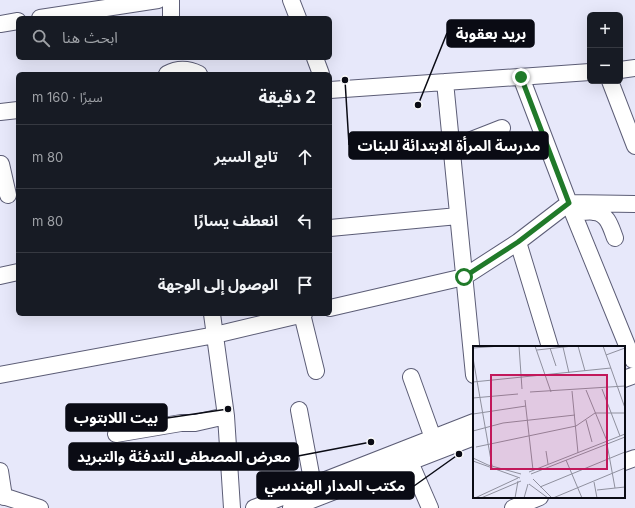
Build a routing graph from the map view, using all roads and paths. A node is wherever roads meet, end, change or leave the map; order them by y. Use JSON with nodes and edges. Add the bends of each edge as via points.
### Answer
{"nodes":[{"id":1,"x":158,"y":0,"type":"edge"},
{"id":2,"x":171,"y":0,"type":"edge"},
{"id":3,"x":291,"y":0,"type":"edge"},
{"id":4,"x":53,"y":16,"type":"edge"},
{"id":5,"x":172,"y":16,"type":"edge"},
{"id":6,"x":297,"y":16,"type":"edge"},
{"id":7,"x":16,"y":21,"type":"edge"},
{"id":8,"x":0,"y":24,"type":"edge"},
{"id":9,"x":315,"y":60,"type":"edge"},
{"id":10,"x":171,"y":68,"type":"edge"},
{"id":11,"x":635,"y":68,"type":"edge"},
{"id":12,"x":623,"y":70,"type":"edge"},
{"id":13,"x":195,"y":72,"type":"edge"},
{"id":14,"x":320,"y":72,"type":"edge"},
{"id":15,"x":587,"y":72,"type":"edge"},
{"id":16,"x":521,"y":77,"type":"junction"},
{"id":17,"x":445,"y":82,"type":"junction"},
{"id":18,"x":611,"y":84,"type":"edge"},
{"id":19,"x":332,"y":90,"type":"edge"},
{"id":20,"x":16,"y":110,"type":"edge"},
{"id":21,"x":0,"y":112,"type":"edge"},
{"id":22,"x":502,"y":128,"type":"dead end"},
{"id":23,"x":635,"y":146,"type":"edge"},
{"id":24,"x":452,"y":148,"type":"junction"},
{"id":25,"x":1,"y":164,"type":"edge"},
{"id":26,"x":9,"y":195,"type":"edge"},
{"id":27,"x":635,"y":204,"type":"edge"},
{"id":28,"x":572,"y":208,"type":"junction"},
{"id":29,"x":458,"y":216,"type":"junction"},
{"id":30,"x":332,"y":228,"type":"edge"},
{"id":31,"x":615,"y":238,"type":"dead end"},
{"id":32,"x":518,"y":242,"type":"junction"},
{"id":33,"x":16,"y":272,"type":"edge"},
{"id":34,"x":0,"y":276,"type":"edge"},
{"id":35,"x":464,"y":277,"type":"junction"},
{"id":36,"x":332,"y":308,"type":"edge"},
{"id":37,"x":212,"y":316,"type":"edge"},
{"id":38,"x":295,"y":316,"type":"edge"},
{"id":39,"x":303,"y":316,"type":"edge"},
{"id":40,"x":214,"y":335,"type":"junction"},
{"id":41,"x":550,"y":346,"type":"edge"},
{"id":42,"x":621,"y":346,"type":"edge"},
{"id":43,"x":625,"y":359,"type":"edge"},
{"id":44,"x":473,"y":365,"type":"edge"},
{"id":45,"x":629,"y":370,"type":"edge"},
{"id":46,"x":316,"y":371,"type":"dead end"},
{"id":47,"x":0,"y":375,"type":"edge"},
{"id":48,"x":411,"y":377,"type":"dead end"},
{"id":49,"x":299,"y":410,"type":"dead end"},
{"id":50,"x":226,"y":416,"type":"junction"},
{"id":51,"x":473,"y":422,"type":"edge"},
{"id":52,"x":116,"y":434,"type":"dead end"},
{"id":53,"x":433,"y":438,"type":"junction"},
{"id":54,"x":473,"y":438,"type":"edge"},
{"id":55,"x":635,"y":458,"type":"edge"},
{"id":56,"x":410,"y":462,"type":"junction"},
{"id":57,"x":625,"y":462,"type":"edge"},
{"id":58,"x":0,"y":471,"type":"edge"},
{"id":59,"x":313,"y":485,"type":"junction"},
{"id":60,"x":2,"y":496,"type":"edge"},
{"id":61,"x":538,"y":498,"type":"edge"},
{"id":62,"x":40,"y":508,"type":"edge"},
{"id":63,"x":232,"y":508,"type":"edge"},
{"id":64,"x":254,"y":508,"type":"edge"},
{"id":65,"x":291,"y":508,"type":"edge"},
{"id":66,"x":430,"y":508,"type":"edge"},
{"id":67,"x":513,"y":508,"type":"edge"}],
"edges":[{"from":1,"to":4,"type":"street"},
{"from":2,"to":5,"type":"street"},
{"from":3,"to":6,"type":"street"},
{"from":7,"to":8,"type":"street"},
{"from":9,"to":14,"type":"street"},
{"from":10,"to":13,"type":"street"},
{"from":11,"to":12,"type":"street"},
{"from":15,"to":16,"type":"street"},
{"from":16,"to":17,"type":"street"},
{"from":16,"to":28,"type":"street"},
{"from":17,"to":19,"type":"street"},
{"from":17,"to":24,"type":"street"},
{"from":18,"to":23,"type":"street"},
{"from":20,"to":21,"type":"street"},
{"from":22,"to":24,"type":"street"},
{"from":24,"to":29,"type":"street"},
{"from":25,"to":26,"type":"street"},
{"from":27,"to":28,"type":"street"},
{"from":28,"to":31,"type":"street","via":[[604,216]]},
{"from":28,"to":32,"type":"street"},
{"from":28,"to":42,"type":"street"},
{"from":29,"to":30,"type":"street"},
{"from":29,"to":35,"type":"street"},
{"from":32,"to":35,"type":"street"},
{"from":32,"to":41,"type":"street"},
{"from":33,"to":34,"type":"street"},
{"from":35,"to":36,"type":"street"},
{"from":35,"to":44,"type":"street"},
{"from":37,"to":40,"type":"street"},
{"from":38,"to":40,"type":"street"},
{"from":39,"to":46,"type":"street"},
{"from":40,"to":47,"type":"street"},
{"from":40,"to":50,"type":"street"},
{"from":43,"to":45,"type":"street"},
{"from":48,"to":53,"type":"street"},
{"from":49,"to":59,"type":"street"},
{"from":50,"to":52,"type":"street"},
{"from":50,"to":63,"type":"street"},
{"from":51,"to":53,"type":"street"},
{"from":53,"to":59,"type":"street"},
{"from":54,"to":56,"type":"street"},
{"from":55,"to":57,"type":"street"},
{"from":56,"to":65,"type":"street"},
{"from":56,"to":66,"type":"street"},
{"from":58,"to":60,"type":"street"},
{"from":59,"to":64,"type":"street"},
{"from":60,"to":62,"type":"street"},
{"from":61,"to":67,"type":"street"}]}
